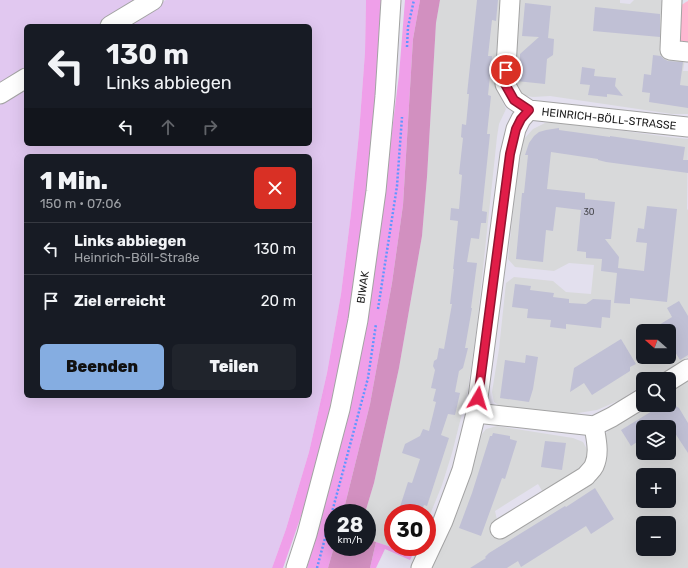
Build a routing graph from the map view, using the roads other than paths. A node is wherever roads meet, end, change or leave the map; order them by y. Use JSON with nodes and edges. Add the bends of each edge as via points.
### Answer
{"nodes":[{"id":1,"x":153,"y":0,"type":"edge"},
{"id":2,"x":391,"y":0,"type":"edge"},
{"id":3,"x":510,"y":0,"type":"edge"},
{"id":4,"x":672,"y":0,"type":"edge"},
{"id":5,"x":113,"y":24,"type":"edge"},
{"id":6,"x":688,"y":52,"type":"edge"},
{"id":7,"x":24,"y":79,"type":"edge"},
{"id":8,"x":0,"y":94,"type":"edge"},
{"id":9,"x":529,"y":110,"type":"junction"},
{"id":10,"x":688,"y":127,"type":"edge"},
{"id":11,"x":688,"y":369,"type":"edge"},
{"id":12,"x":676,"y":377,"type":"edge"},
{"id":13,"x":636,"y":402,"type":"edge"},
{"id":14,"x":476,"y":413,"type":"junction"},
{"id":15,"x":594,"y":426,"type":"junction"},
{"id":16,"x":500,"y":529,"type":"dead end"},
{"id":17,"x":296,"y":568,"type":"edge"},
{"id":18,"x":421,"y":568,"type":"edge"}],
"edges":[{"from":1,"to":5,"type":"street"},
{"from":2,"to":17,"type":"street","name":"BIWAK","via":[[376,191],[358,320],[340,409]]},
{"from":3,"to":9,"type":"street","name":"HEINRICH-BÖLL-STRASSE","via":[[505,84],[514,100]]},
{"from":4,"to":6,"type":"street","via":[[670,50]]},
{"from":7,"to":8,"type":"street"},
{"from":9,"to":10,"type":"street","name":"HEINRICH-BÖLL-STRASSE"},
{"from":9,"to":14,"type":"street","name":"HEINRICH-BÖLL-STRASSE","via":[[516,129],[510,154]]},
{"from":11,"to":12,"type":"street"},
{"from":13,"to":15,"type":"street"},
{"from":14,"to":15,"type":"street"},
{"from":14,"to":18,"type":"street","name":"HEINRICH-BÖLL-STRASSE","via":[[462,470],[443,521]]},
{"from":15,"to":16,"type":"street","via":[[598,448],[594,466],[586,476]]}]}
